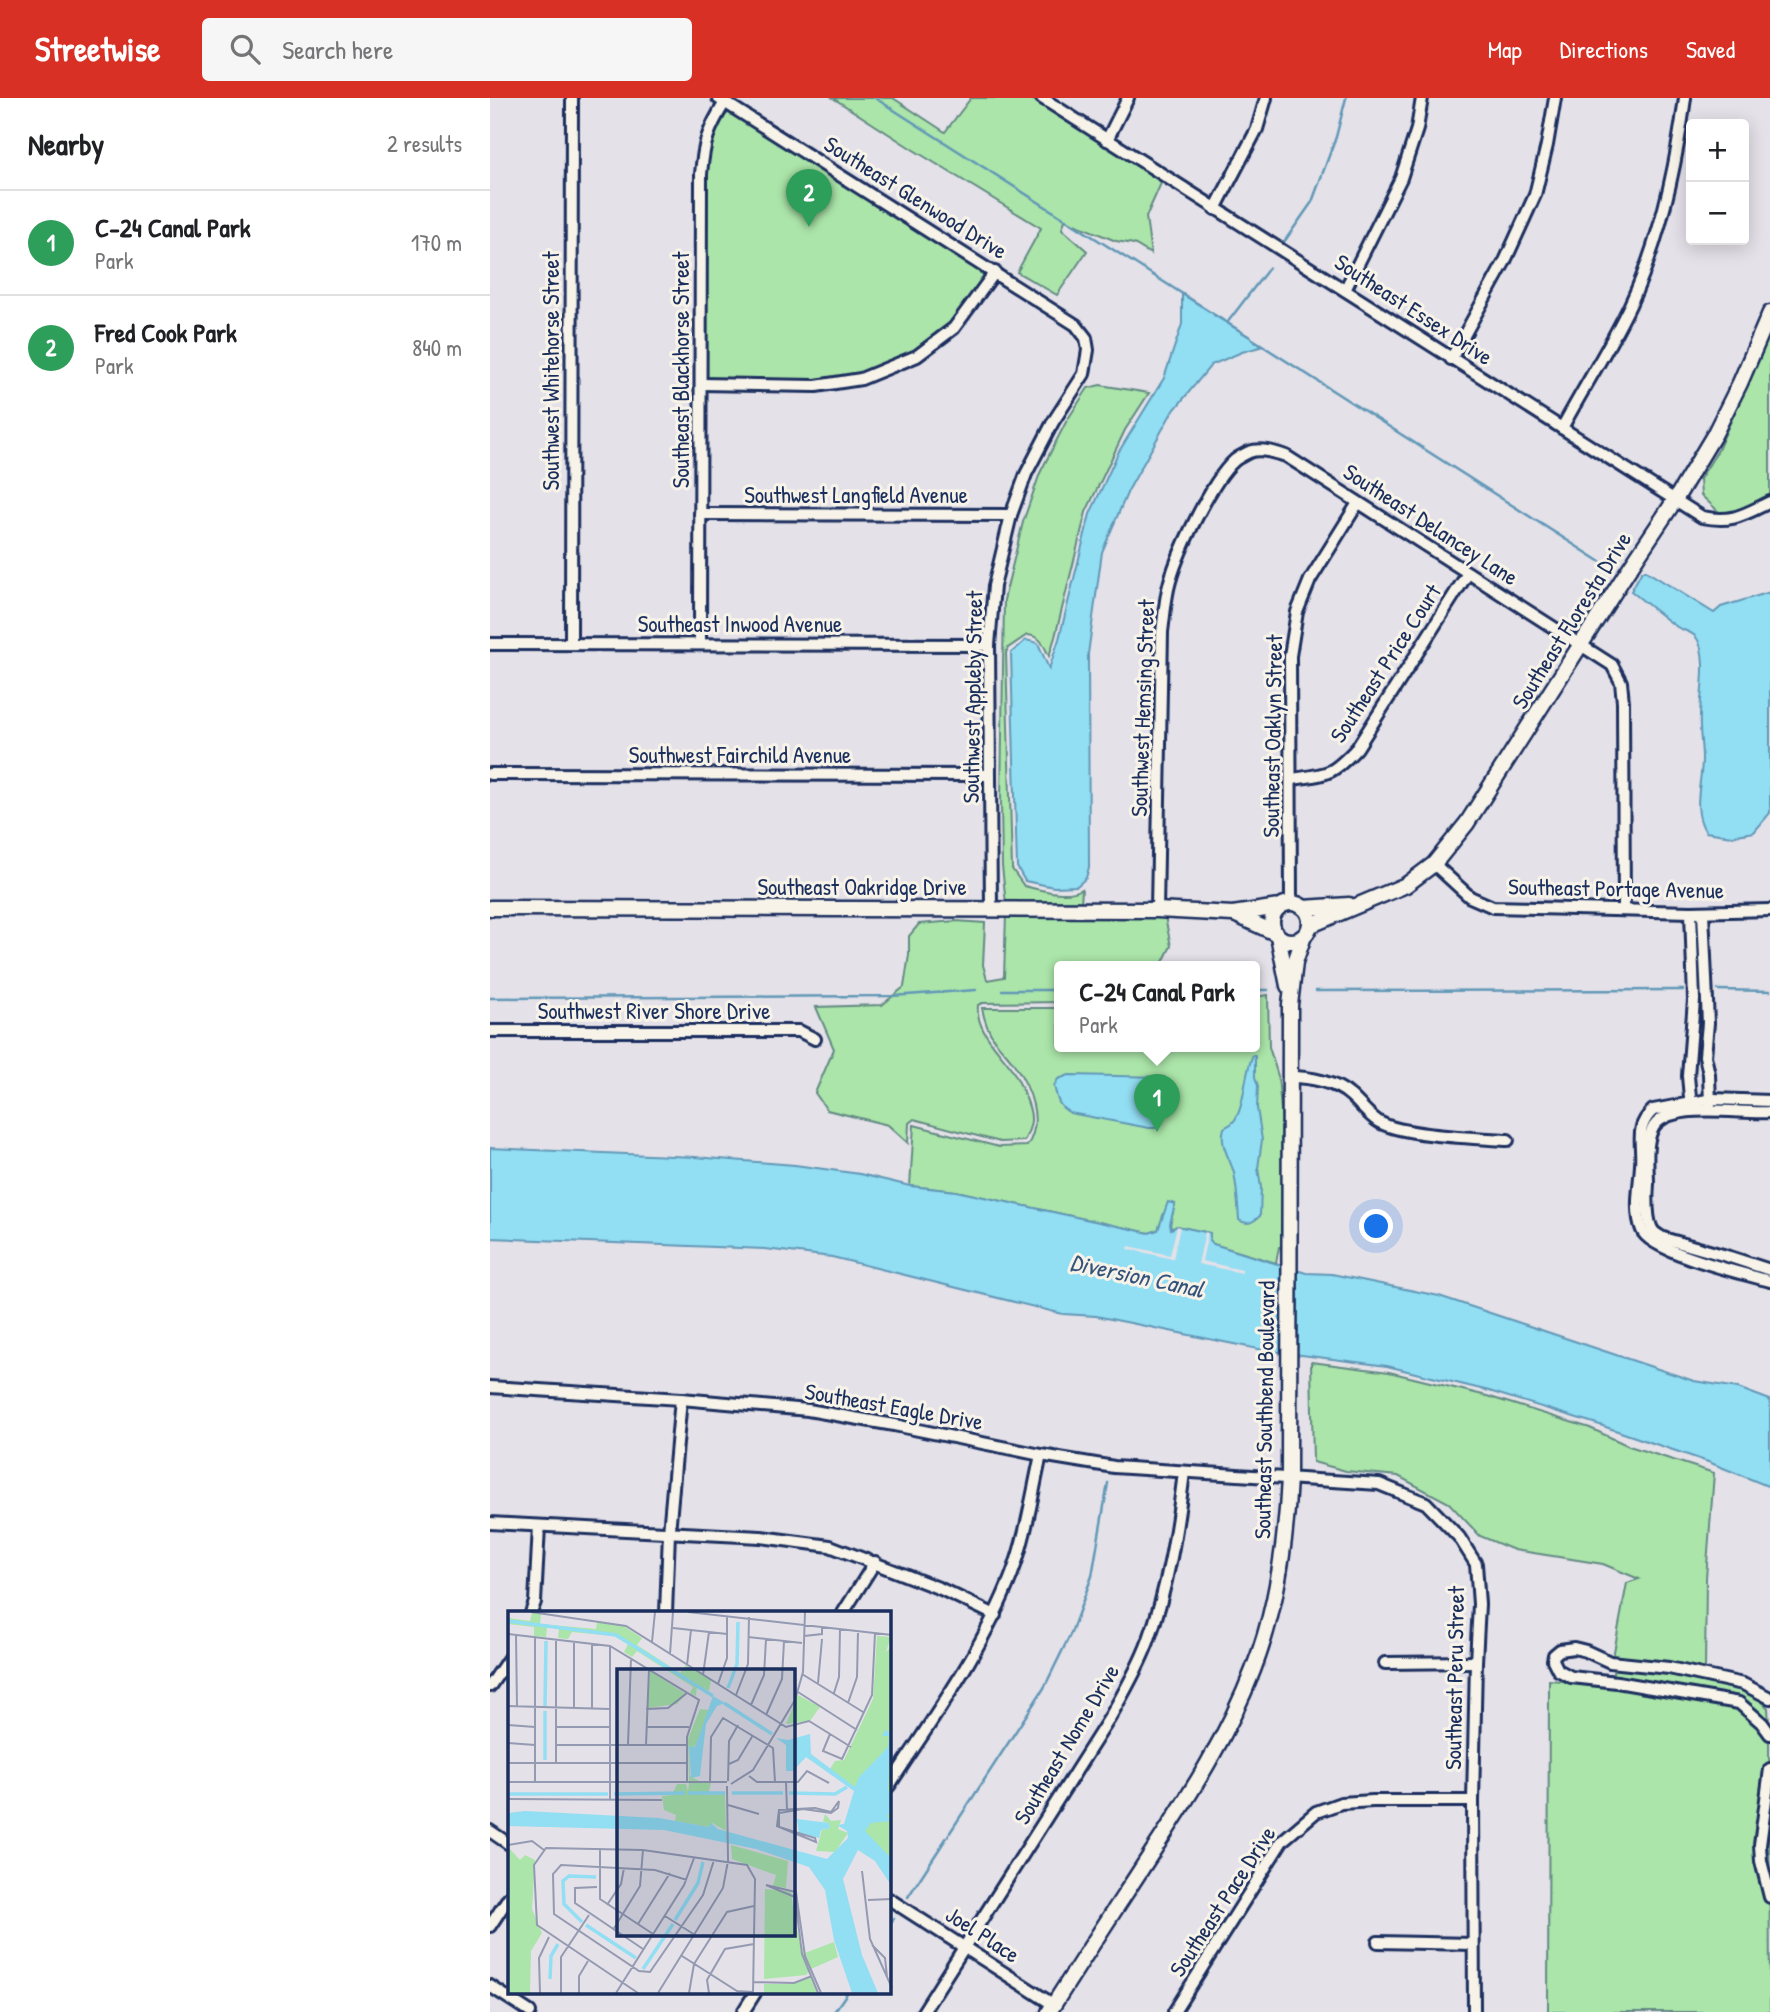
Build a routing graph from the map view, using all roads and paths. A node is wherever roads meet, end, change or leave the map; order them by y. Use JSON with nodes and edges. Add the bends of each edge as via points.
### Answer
{"nodes":[{"id":1,"x":572,"y":98,"type":"edge"},
{"id":2,"x":1042,"y":98,"type":"edge"},
{"id":3,"x":1128,"y":98,"type":"edge"},
{"id":4,"x":1266,"y":98,"type":"edge"},
{"id":5,"x":1422,"y":98,"type":"edge"},
{"id":6,"x":1555,"y":98,"type":"edge"},
{"id":7,"x":1685,"y":98,"type":"edge"},
{"id":8,"x":722,"y":100,"type":"edge"},
{"id":9,"x":1107,"y":140,"type":"junction"},
{"id":10,"x":1215,"y":209,"type":"junction"},
{"id":11,"x":995,"y":272,"type":"junction"},
{"id":12,"x":1345,"y":290,"type":"junction"},
{"id":13,"x":1770,"y":313,"type":"edge"},
{"id":14,"x":1086,"y":338,"type":"joint"},
{"id":15,"x":1451,"y":359,"type":"junction"},
{"id":16,"x":701,"y":384,"type":"junction"},
{"id":17,"x":1562,"y":428,"type":"junction"},
{"id":18,"x":1252,"y":451,"type":"joint"},
{"id":19,"x":1675,"y":500,"type":"junction"},
{"id":20,"x":1770,"y":502,"type":"edge"},
{"id":21,"x":1358,"y":503,"type":"junction"},
{"id":22,"x":700,"y":514,"type":"junction"},
{"id":23,"x":1011,"y":515,"type":"junction"},
{"id":24,"x":1468,"y":573,"type":"junction"},
{"id":25,"x":490,"y":644,"type":"edge"},
{"id":26,"x":571,"y":644,"type":"junction"},
{"id":27,"x":700,"y":644,"type":"junction"},
{"id":28,"x":989,"y":645,"type":"junction"},
{"id":29,"x":1582,"y":645,"type":"junction"},
{"id":30,"x":490,"y":774,"type":"edge"},
{"id":31,"x":989,"y":775,"type":"junction"},
{"id":32,"x":1292,"y":779,"type":"junction"},
{"id":33,"x":1434,"y":864,"type":"junction"},
{"id":34,"x":1358,"y":904,"type":"junction"},
{"id":35,"x":1291,"y":906,"type":"junction"},
{"id":36,"x":490,"y":908,"type":"edge"},
{"id":37,"x":991,"y":909,"type":"junction"},
{"id":38,"x":1624,"y":909,"type":"junction"},
{"id":39,"x":1157,"y":910,"type":"junction"},
{"id":40,"x":1770,"y":910,"type":"edge"},
{"id":41,"x":1697,"y":912,"type":"junction"},
{"id":42,"x":1233,"y":914,"type":"junction"},
{"id":43,"x":1308,"y":931,"type":"junction"},
{"id":44,"x":1277,"y":935,"type":"junction"},
{"id":45,"x":1693,"y":957,"type":"junction"},
{"id":46,"x":1705,"y":957,"type":"junction"},
{"id":47,"x":1290,"y":1001,"type":"junction"},
{"id":48,"x":490,"y":1031,"type":"edge"},
{"id":49,"x":816,"y":1039,"type":"dead end"},
{"id":50,"x":1290,"y":1077,"type":"junction"},
{"id":51,"x":1770,"y":1101,"type":"edge"},
{"id":52,"x":1710,"y":1105,"type":"junction"},
{"id":53,"x":1691,"y":1107,"type":"junction"},
{"id":54,"x":1770,"y":1112,"type":"edge"},
{"id":55,"x":1508,"y":1140,"type":"dead end"},
{"id":56,"x":1767,"y":1275,"type":"edge"},
{"id":57,"x":490,"y":1387,"type":"edge"},
{"id":58,"x":681,"y":1399,"type":"junction"},
{"id":59,"x":1041,"y":1455,"type":"junction"},
{"id":60,"x":1184,"y":1472,"type":"junction"},
{"id":61,"x":1289,"y":1478,"type":"junction"},
{"id":62,"x":490,"y":1523,"type":"edge"},
{"id":63,"x":539,"y":1526,"type":"junction"},
{"id":64,"x":669,"y":1532,"type":"junction"},
{"id":65,"x":875,"y":1562,"type":"junction"},
{"id":66,"x":532,"y":1611,"type":"edge"},
{"id":67,"x":666,"y":1611,"type":"edge"},
{"id":68,"x":844,"y":1611,"type":"edge"},
{"id":69,"x":995,"y":1615,"type":"junction"},
{"id":70,"x":508,"y":1659,"type":"edge"},
{"id":71,"x":1476,"y":1662,"type":"junction"},
{"id":72,"x":1610,"y":1662,"type":"junction"},
{"id":73,"x":1385,"y":1663,"type":"dead end"},
{"id":74,"x":1607,"y":1681,"type":"junction"},
{"id":75,"x":490,"y":1686,"type":"edge"},
{"id":76,"x":1770,"y":1698,"type":"edge"},
{"id":77,"x":1770,"y":1732,"type":"edge"},
{"id":78,"x":1770,"y":1769,"type":"edge"},
{"id":79,"x":891,"y":1783,"type":"edge"},
{"id":80,"x":1473,"y":1801,"type":"junction"},
{"id":81,"x":490,"y":1831,"type":"edge"},
{"id":82,"x":508,"y":1842,"type":"edge"},
{"id":83,"x":1770,"y":1897,"type":"edge"},
{"id":84,"x":508,"y":1899,"type":"edge"},
{"id":85,"x":891,"y":1900,"type":"edge"},
{"id":86,"x":490,"y":1926,"type":"edge"},
{"id":87,"x":1378,"y":1942,"type":"dead end"},
{"id":88,"x":1473,"y":1944,"type":"junction"},
{"id":89,"x":965,"y":1947,"type":"junction"},
{"id":90,"x":490,"y":1986,"type":"edge"},
{"id":91,"x":753,"y":1997,"type":"edge"},
{"id":92,"x":1051,"y":2008,"type":"edge"},
{"id":93,"x":530,"y":2012,"type":"edge"},
{"id":94,"x":743,"y":2012,"type":"edge"},
{"id":95,"x":923,"y":2012,"type":"edge"},
{"id":96,"x":1174,"y":2012,"type":"edge"},
{"id":97,"x":1474,"y":2012,"type":"edge"}],
"edges":[{"from":1,"to":26,"type":"street","name":"Southwest Whitehorse Street"},
{"from":2,"to":9,"type":"street","name":"Southeast Essex Drive"},
{"from":3,"to":9,"type":"street"},
{"from":4,"to":10,"type":"street","via":[[1256,129]]},
{"from":5,"to":12,"type":"street","via":[[1401,178]]},
{"from":6,"to":15,"type":"street","via":[[1535,195]]},
{"from":7,"to":17,"type":"street","via":[[1672,173],[1652,247],[1630,305]]},
{"from":8,"to":11,"type":"street","name":"Southeast Glenwood Drive"},
{"from":8,"to":16,"type":"street","name":"Southeast Blackhorse Street","via":[[703,155]]},
{"from":9,"to":10,"type":"street","name":"Southeast Essex Drive"},
{"from":10,"to":12,"type":"street","name":"Southeast Essex Drive"},
{"from":11,"to":14,"type":"street","name":"Southeast Glenwood Drive","via":[[1076,325]]},
{"from":11,"to":16,"type":"street","via":[[954,328],[916,356],[861,379],[816,386]]},
{"from":12,"to":15,"type":"street","name":"Southeast Essex Drive"},
{"from":13,"to":19,"type":"street","name":"Southeast Floresta Drive","via":[[1730,404]]},
{"from":14,"to":23,"type":"street","name":"Southwest Appleby Street","via":[[1084,374],[1039,448]]},
{"from":15,"to":17,"type":"street","name":"Southeast Essex Drive"},
{"from":16,"to":22,"type":"street","name":"Southeast Blackhorse Street"},
{"from":17,"to":19,"type":"street","name":"Southeast Essex Drive"},
{"from":18,"to":21,"type":"street","name":"Southeast Delancey Lane","via":[[1286,456]]},
{"from":18,"to":39,"type":"street","name":"Southwest Hemsing Street","via":[[1236,459],[1220,479],[1180,554],[1168,587],[1162,632]]},
{"from":19,"to":20,"type":"street","name":"Southeast Essex Drive","via":[[1702,517],[1721,521]]},
{"from":19,"to":29,"type":"street","name":"Southeast Floresta Drive"},
{"from":21,"to":24,"type":"street","name":"Southeast Delancey Lane"},
{"from":21,"to":32,"type":"street","name":"Southeast Oaklyn Street","via":[[1310,580],[1297,612],[1290,656]]},
{"from":22,"to":23,"type":"street","name":"Southwest Langfield Avenue"},
{"from":22,"to":27,"type":"street","name":"Southeast Blackhorse Street"},
{"from":23,"to":28,"type":"street","name":"Southwest Appleby Street","via":[[994,586]]},
{"from":24,"to":29,"type":"street","name":"Southeast Delancey Lane"},
{"from":24,"to":32,"type":"street","name":"Southeast Price Court","via":[[1357,748],[1324,775]]},
{"from":25,"to":26,"type":"street","name":"Southeast Inwood Avenue"},
{"from":26,"to":27,"type":"street","name":"Southeast Inwood Avenue"},
{"from":27,"to":28,"type":"street","name":"Southeast Inwood Avenue"},
{"from":28,"to":31,"type":"street","name":"Southwest Appleby Street"},
{"from":29,"to":33,"type":"street","name":"Southeast Floresta Drive","via":[[1467,823]]},
{"from":29,"to":38,"type":"street","name":"Southeast Delancey Lane","via":[[1612,665],[1621,682]]},
{"from":30,"to":31,"type":"street","name":"Southwest Fairchild Avenue"},
{"from":31,"to":37,"type":"street","name":"Southwest Appleby Street"},
{"from":32,"to":35,"type":"street","name":"Southeast Oaklyn Street"},
{"from":33,"to":34,"type":"street","name":"Southeast Floresta Drive","via":[[1406,885]]},
{"from":33,"to":38,"type":"street","name":"Southeast Portage Avenue","via":[[1470,897],[1493,907]]},
{"from":34,"to":35,"type":"street","name":"Southeast Floresta Drive"},
{"from":34,"to":43,"type":"street","name":"Southeast Floresta Drive"},
{"from":35,"to":42,"type":"street","name":"Southeast Oakridge Drive"},
{"from":35,"to":43,"type":"street","via":[[1308,913]]},
{"from":35,"to":44,"type":"street","via":[[1272,917]]},
{"from":36,"to":37,"type":"street","name":"Southeast Oakridge Drive"},
{"from":37,"to":39,"type":"street","name":"Southeast Oakridge Drive"},
{"from":38,"to":41,"type":"street","name":"Southeast Portage Avenue"},
{"from":39,"to":42,"type":"street","name":"Southeast Oakridge Drive"},
{"from":40,"to":41,"type":"street","name":"Southeast Portage Avenue"},
{"from":41,"to":45,"type":"street"},
{"from":41,"to":46,"type":"street"},
{"from":42,"to":44,"type":"street","name":"Southeast Oakridge Drive"},
{"from":43,"to":44,"type":"street","via":[[1294,941]]},
{"from":43,"to":47,"type":"street","name":"Southeast Southbend Boulevard","via":[[1296,962]]},
{"from":44,"to":47,"type":"street","name":"Southeast Southbend Boulevard"},
{"from":45,"to":46,"type":"street"},
{"from":45,"to":53,"type":"street"},
{"from":46,"to":52,"type":"street"},
{"from":47,"to":50,"type":"street","name":"Southeast Southbend Boulevard"},
{"from":48,"to":49,"type":"street","name":"Southwest River Shore Drive","via":[[799,1031]]},
{"from":50,"to":55,"type":"street","via":[[1335,1086],[1379,1122],[1399,1130]]},
{"from":50,"to":61,"type":"street","name":"Southeast Southbend Boulevard"},
{"from":51,"to":52,"type":"street"},
{"from":52,"to":53,"type":"street"},
{"from":52,"to":54,"type":"street","via":[[1745,1113]]},
{"from":53,"to":56,"type":"street","via":[[1653,1110],[1640,1128],[1644,1177],[1641,1228],[1646,1237],[1680,1254]]},
{"from":57,"to":58,"type":"street","name":"Southeast Eagle Drive"},
{"from":58,"to":59,"type":"street","name":"Southeast Eagle Drive","via":[[808,1410]]},
{"from":58,"to":64,"type":"street"},
{"from":59,"to":60,"type":"street","name":"Southeast Eagle Drive"},
{"from":59,"to":69,"type":"street","via":[[1021,1546]]},
{"from":60,"to":61,"type":"street","name":"Southeast Eagle Drive"},
{"from":60,"to":89,"type":"street","name":"Southeast Nome Drive","via":[[1176,1538],[1148,1643],[1109,1720]]},
{"from":61,"to":71,"type":"street","name":"Southeast Peru Street","via":[[1379,1484],[1426,1503],[1459,1537],[1476,1564]]},
{"from":61,"to":92,"type":"street","name":"Southeast Southbend Boulevard","via":[[1287,1529],[1268,1625],[1237,1709],[1182,1807]]},
{"from":62,"to":63,"type":"street"},
{"from":63,"to":64,"type":"street"},
{"from":63,"to":66,"type":"street"},
{"from":64,"to":65,"type":"street","via":[[830,1546]]},
{"from":64,"to":67,"type":"street"},
{"from":65,"to":68,"type":"street"},
{"from":65,"to":69,"type":"street"},
{"from":69,"to":79,"type":"street"},
{"from":70,"to":75,"type":"street"},
{"from":71,"to":73,"type":"street"},
{"from":71,"to":80,"type":"street","name":"Southeast Peru Street"},
{"from":72,"to":74,"type":"street"},
{"from":72,"to":74,"type":"street","via":[[1574,1648],[1560,1650],[1553,1660],[1558,1670],[1571,1677]]},
{"from":72,"to":76,"type":"street","via":[[1690,1672],[1743,1684]]},
{"from":74,"to":77,"type":"street","via":[[1739,1703]]},
{"from":78,"to":83,"type":"street","via":[[1760,1845]]},
{"from":80,"to":88,"type":"street","name":"Southeast Peru Street"},
{"from":80,"to":96,"type":"street","name":"Southeast Pace Drive","via":[[1341,1803],[1316,1812],[1282,1841]]},
{"from":81,"to":82,"type":"street"},
{"from":84,"to":86,"type":"street"},
{"from":85,"to":89,"type":"street","name":"Joel Place"},
{"from":87,"to":88,"type":"street"},
{"from":88,"to":97,"type":"street","name":"Southeast Peru Street"},
{"from":89,"to":92,"type":"street","name":"Joel Place"},
{"from":89,"to":95,"type":"street","name":"Southeast Nome Drive"},
{"from":90,"to":93,"type":"street"},
{"from":91,"to":94,"type":"street"}]}
